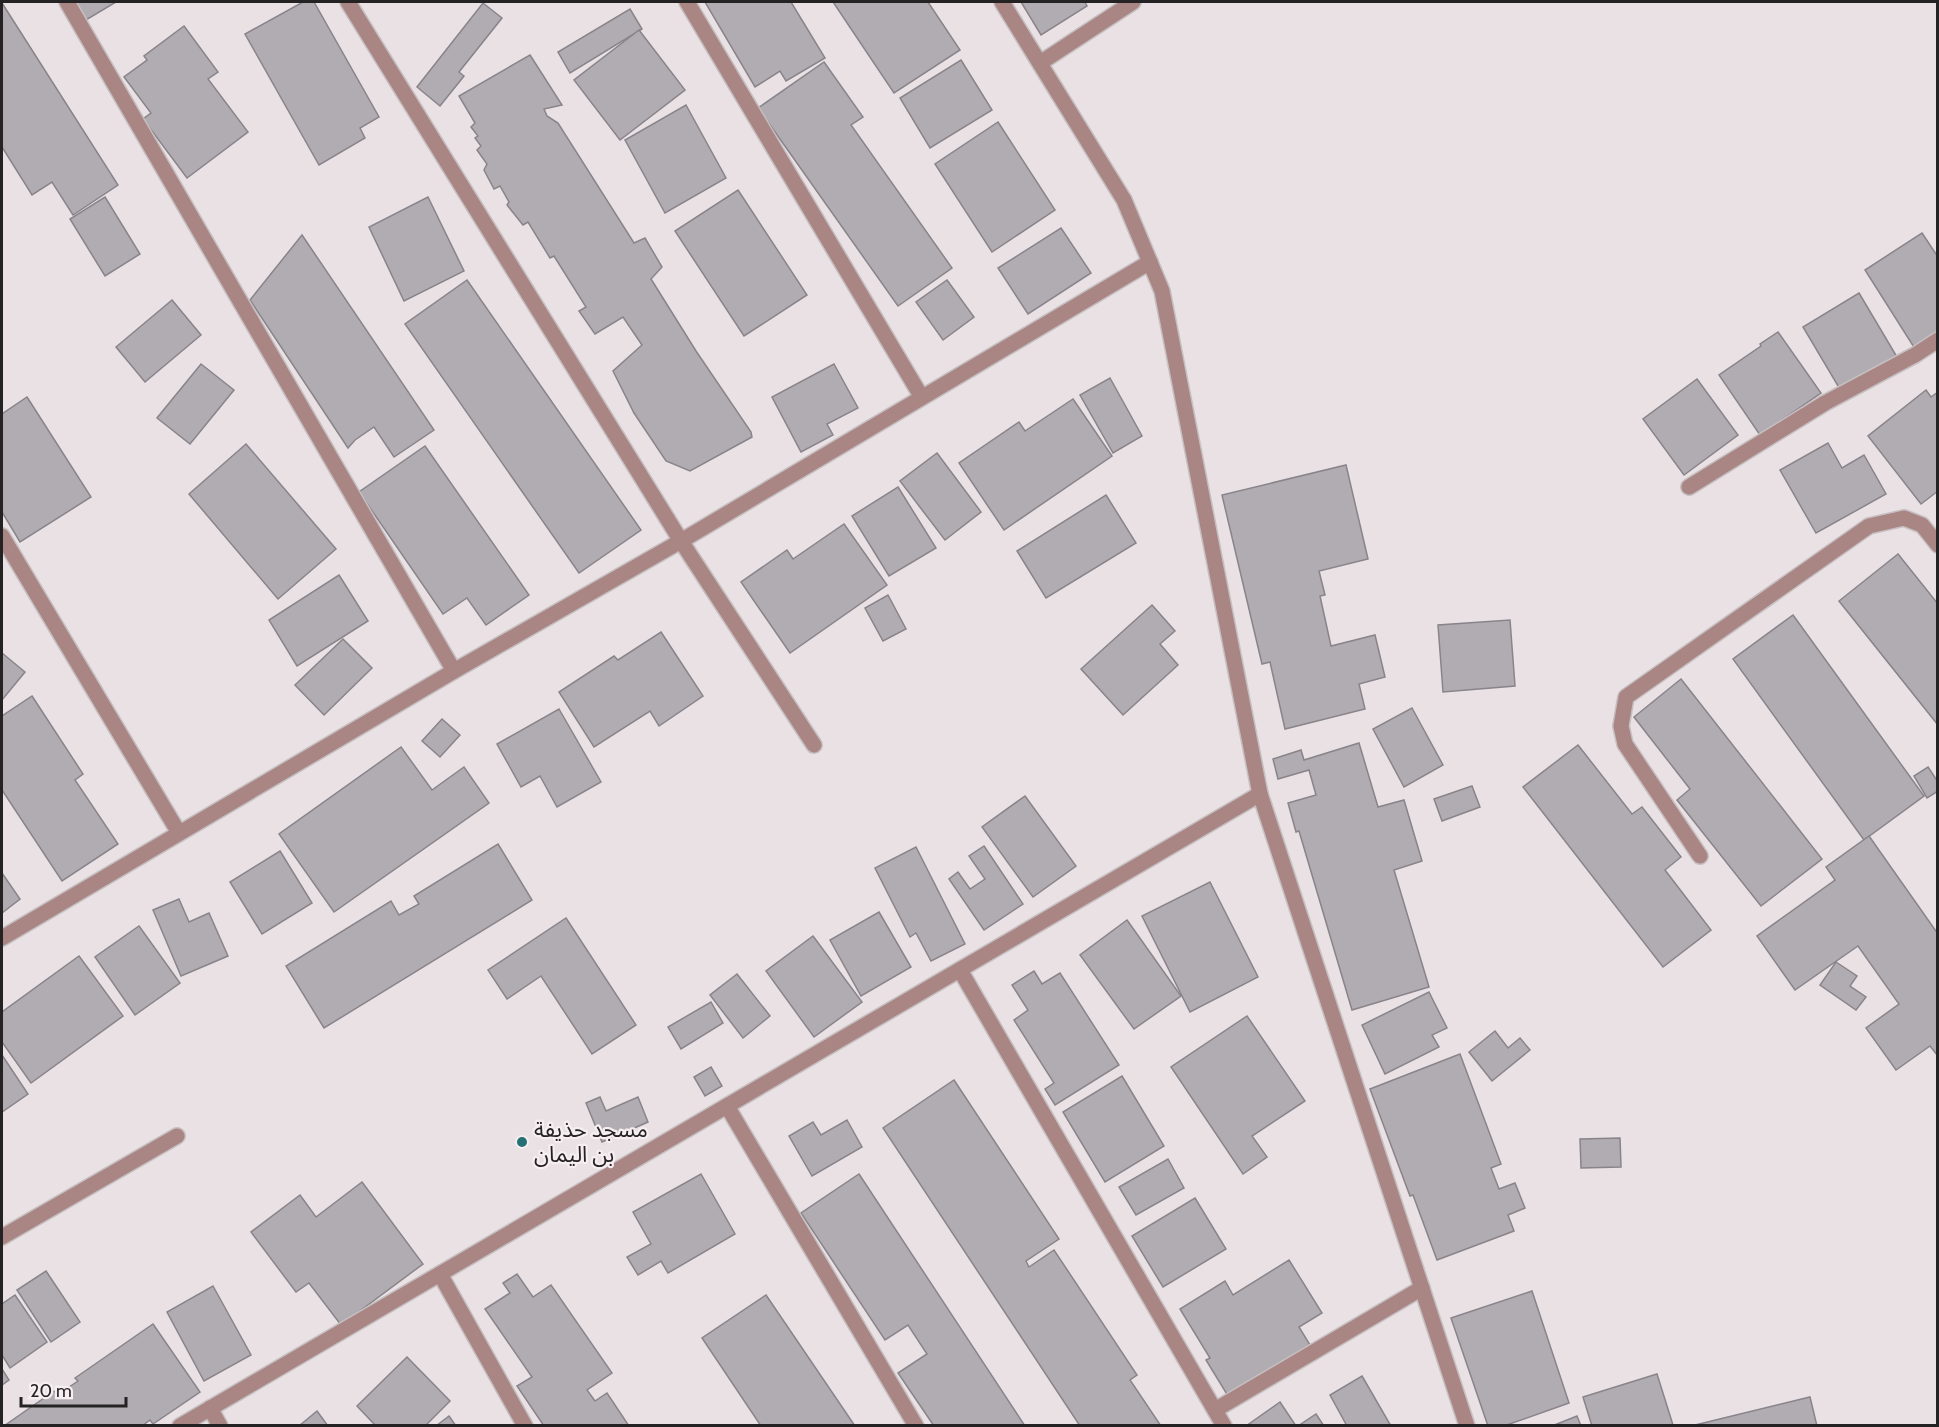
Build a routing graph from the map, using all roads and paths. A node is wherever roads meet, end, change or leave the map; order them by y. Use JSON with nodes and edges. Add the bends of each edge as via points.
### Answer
{"nodes":[{"id":1,"x":67,"y":2,"type":"edge"},
{"id":2,"x":348,"y":2,"type":"edge"},
{"id":3,"x":687,"y":2,"type":"edge"},
{"id":4,"x":1002,"y":2,"type":"edge"},
{"id":5,"x":1133,"y":2,"type":"edge"},
{"id":6,"x":1040,"y":63,"type":"junction"},
{"id":7,"x":1150,"y":262,"type":"junction"},
{"id":8,"x":1938,"y":340,"type":"edge"},
{"id":9,"x":921,"y":396,"type":"junction"},
{"id":10,"x":1689,"y":487,"type":"dead end"},
{"id":11,"x":2,"y":536,"type":"edge"},
{"id":12,"x":681,"y":541,"type":"junction"},
{"id":13,"x":1938,"y":544,"type":"edge"},
{"id":14,"x":454,"y":671,"type":"junction"},
{"id":15,"x":814,"y":746,"type":"dead end"},
{"id":16,"x":1260,"y":794,"type":"junction"},
{"id":17,"x":179,"y":833,"type":"junction"},
{"id":18,"x":1700,"y":856,"type":"dead end"},
{"id":19,"x":2,"y":938,"type":"edge"},
{"id":20,"x":960,"y":970,"type":"junction"},
{"id":21,"x":727,"y":1106,"type":"junction"},
{"id":22,"x":177,"y":1136,"type":"dead end"},
{"id":23,"x":2,"y":1237,"type":"edge"},
{"id":24,"x":440,"y":1274,"type":"junction"},
{"id":25,"x":1422,"y":1288,"type":"junction"},
{"id":26,"x":210,"y":1408,"type":"junction"},
{"id":27,"x":1215,"y":1410,"type":"junction"},
{"id":28,"x":180,"y":1425,"type":"edge"},
{"id":29,"x":220,"y":1425,"type":"edge"},
{"id":30,"x":525,"y":1425,"type":"edge"},
{"id":31,"x":916,"y":1425,"type":"edge"},
{"id":32,"x":1224,"y":1425,"type":"edge"},
{"id":33,"x":1467,"y":1425,"type":"edge"}],
"edges":[{"from":1,"to":14,"type":"street"},
{"from":2,"to":12,"type":"street"},
{"from":3,"to":9,"type":"street"},
{"from":4,"to":6,"type":"street"},
{"from":5,"to":6,"type":"street"},
{"from":6,"to":7,"type":"street","via":[[1124,200]]},
{"from":7,"to":9,"type":"street"},
{"from":7,"to":16,"type":"street","via":[[1162,291]]},
{"from":8,"to":10,"type":"street"},
{"from":9,"to":12,"type":"street"},
{"from":11,"to":17,"type":"street"},
{"from":12,"to":14,"type":"street"},
{"from":12,"to":15,"type":"street"},
{"from":13,"to":18,"type":"street","via":[[1922,525],[1904,518],[1869,526],[1626,696],[1621,726],[1625,744]]},
{"from":14,"to":17,"type":"street"},
{"from":16,"to":20,"type":"street"},
{"from":16,"to":25,"type":"street"},
{"from":17,"to":19,"type":"street"},
{"from":20,"to":21,"type":"street"},
{"from":20,"to":27,"type":"street"},
{"from":21,"to":24,"type":"street"},
{"from":21,"to":31,"type":"street"},
{"from":22,"to":23,"type":"street"},
{"from":24,"to":26,"type":"street"},
{"from":24,"to":30,"type":"street"},
{"from":25,"to":27,"type":"street"},
{"from":25,"to":33,"type":"street"},
{"from":26,"to":28,"type":"street"},
{"from":26,"to":29,"type":"street"},
{"from":27,"to":32,"type":"street"}]}
